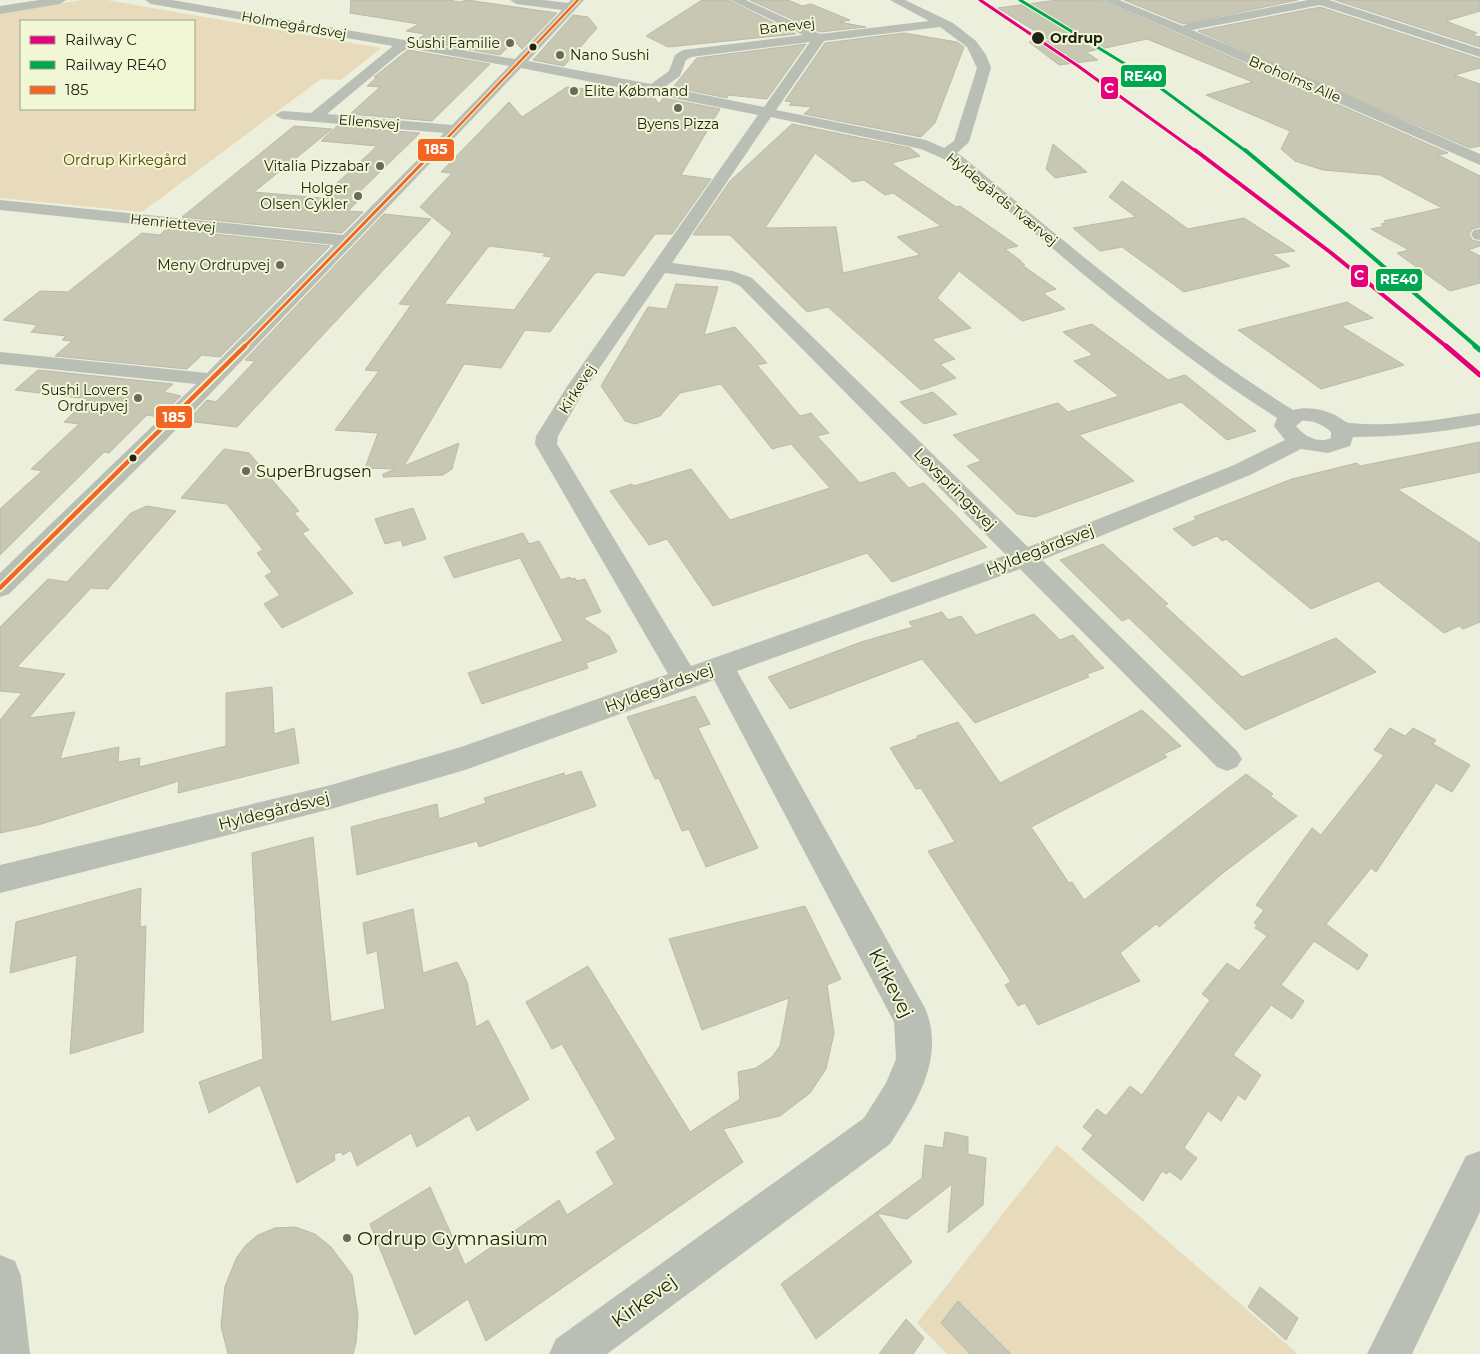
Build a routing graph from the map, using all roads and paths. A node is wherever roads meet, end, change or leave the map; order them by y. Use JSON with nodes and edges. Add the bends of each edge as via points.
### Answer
{"nodes":[{"id":1,"x":60,"y":0,"type":"edge"},
{"id":2,"x":151,"y":0,"type":"edge"},
{"id":3,"x":516,"y":0,"type":"edge"},
{"id":4,"x":736,"y":0,"type":"edge"},
{"id":5,"x":896,"y":0,"type":"edge"},
{"id":6,"x":1109,"y":0,"type":"edge"},
{"id":7,"x":1319,"y":1,"type":"edge"},
{"id":8,"x":574,"y":4,"type":"edge"},
{"id":9,"x":0,"y":10,"type":"edge"},
{"id":10,"x":940,"y":23,"type":"junction"},
{"id":11,"x":1189,"y":27,"type":"dead end"},
{"id":12,"x":819,"y":38,"type":"junction"},
{"id":13,"x":407,"y":44,"type":"junction"},
{"id":14,"x":1480,"y":52,"type":"edge"},
{"id":15,"x":517,"y":64,"type":"junction"},
{"id":16,"x":654,"y":89,"type":"junction"},
{"id":17,"x":769,"y":112,"type":"junction"},
{"id":18,"x":282,"y":115,"type":"dead end"},
{"id":19,"x":314,"y":118,"type":"junction"},
{"id":20,"x":456,"y":130,"type":"junction"},
{"id":21,"x":946,"y":153,"type":"junction"},
{"id":22,"x":1480,"y":160,"type":"edge"},
{"id":23,"x":0,"y":205,"type":"edge"},
{"id":24,"x":346,"y":241,"type":"junction"},
{"id":25,"x":660,"y":267,"type":"junction"},
{"id":26,"x":0,"y":358,"type":"edge"},
{"id":27,"x":211,"y":380,"type":"junction"},
{"id":28,"x":1480,"y":419,"type":"edge"},
{"id":29,"x":1295,"y":429,"type":"junction"},
{"id":30,"x":1342,"y":430,"type":"junction"},
{"id":31,"x":1024,"y":558,"type":"junction"},
{"id":32,"x":0,"y":588,"type":"edge"},
{"id":33,"x":720,"y":666,"type":"junction"},
{"id":34,"x":685,"y":679,"type":"junction"},
{"id":35,"x":1227,"y":759,"type":"dead end"},
{"id":36,"x":0,"y":879,"type":"edge"},
{"id":37,"x":1480,"y":1170,"type":"edge"},
{"id":38,"x":0,"y":1276,"type":"edge"},
{"id":39,"x":8,"y":1354,"type":"edge"},
{"id":40,"x":571,"y":1354,"type":"edge"},
{"id":41,"x":1389,"y":1354,"type":"edge"}],
"edges":[{"from":1,"to":9,"type":"street"},
{"from":2,"to":13,"type":"street","name":"Holmegårdsvej"},
{"from":3,"to":8,"type":"street"},
{"from":4,"to":12,"type":"street"},
{"from":5,"to":10,"type":"street"},
{"from":6,"to":22,"type":"street","name":"Broholms Alle"},
{"from":7,"to":11,"type":"street"},
{"from":7,"to":14,"type":"street"},
{"from":8,"to":15,"type":"street"},
{"from":10,"to":12,"type":"street","name":"Banevej"},
{"from":10,"to":21,"type":"street","via":[[968,39],[982,57],[984,68],[960,142]]},
{"from":12,"to":16,"type":"street","name":"Banevej","via":[[688,53],[680,58],[675,73]]},
{"from":12,"to":17,"type":"street","name":"Kirkevej"},
{"from":13,"to":15,"type":"street","name":"Holmegårdsvej"},
{"from":13,"to":19,"type":"street","via":[[395,50]]},
{"from":15,"to":16,"type":"street","name":"Hyldegårds Tværvej"},
{"from":15,"to":20,"type":"street"},
{"from":16,"to":17,"type":"street","name":"Hyldegårds Tværvej"},
{"from":17,"to":21,"type":"street","name":"Hyldegårds Tværvej","via":[[906,140]]},
{"from":17,"to":25,"type":"street","name":"Kirkevej"},
{"from":18,"to":19,"type":"street","name":"Ellensvej"},
{"from":19,"to":20,"type":"street","name":"Ellensvej"},
{"from":20,"to":24,"type":"street"},
{"from":21,"to":29,"type":"street","name":"Hyldegårds Tværvej","via":[[1187,349]]},
{"from":23,"to":24,"type":"street","name":"Henriettevej"},
{"from":24,"to":27,"type":"street"},
{"from":25,"to":31,"type":"street","name":"Løvspringsvej","via":[[733,276],[746,282]]},
{"from":25,"to":34,"type":"street","name":"Kirkevej","via":[[575,389],[547,436],[546,444]]},
{"from":26,"to":27,"type":"street"},
{"from":27,"to":32,"type":"street"},
{"from":28,"to":30,"type":"street","via":[[1393,430]]},
{"from":29,"to":30,"type":"street","via":[[1297,415],[1328,419]]},
{"from":29,"to":30,"type":"street","via":[[1320,446],[1337,444],[1342,440]]},
{"from":29,"to":31,"type":"street","name":"Hyldegårdsvej","via":[[1242,470]]},
{"from":31,"to":33,"type":"street","name":"Hyldegårdsvej"},
{"from":31,"to":35,"type":"street","name":"Løvspringsvej"},
{"from":33,"to":34,"type":"street","name":"Hyldegårdsvej"},
{"from":33,"to":40,"type":"street","name":"Kirkevej","via":[[912,1020],[914,1059],[900,1095],[877,1131]]},
{"from":34,"to":36,"type":"street","name":"Hyldegårdsvej","via":[[431,768],[331,797]]},
{"from":37,"to":41,"type":"street"},
{"from":38,"to":39,"type":"street"}]}
